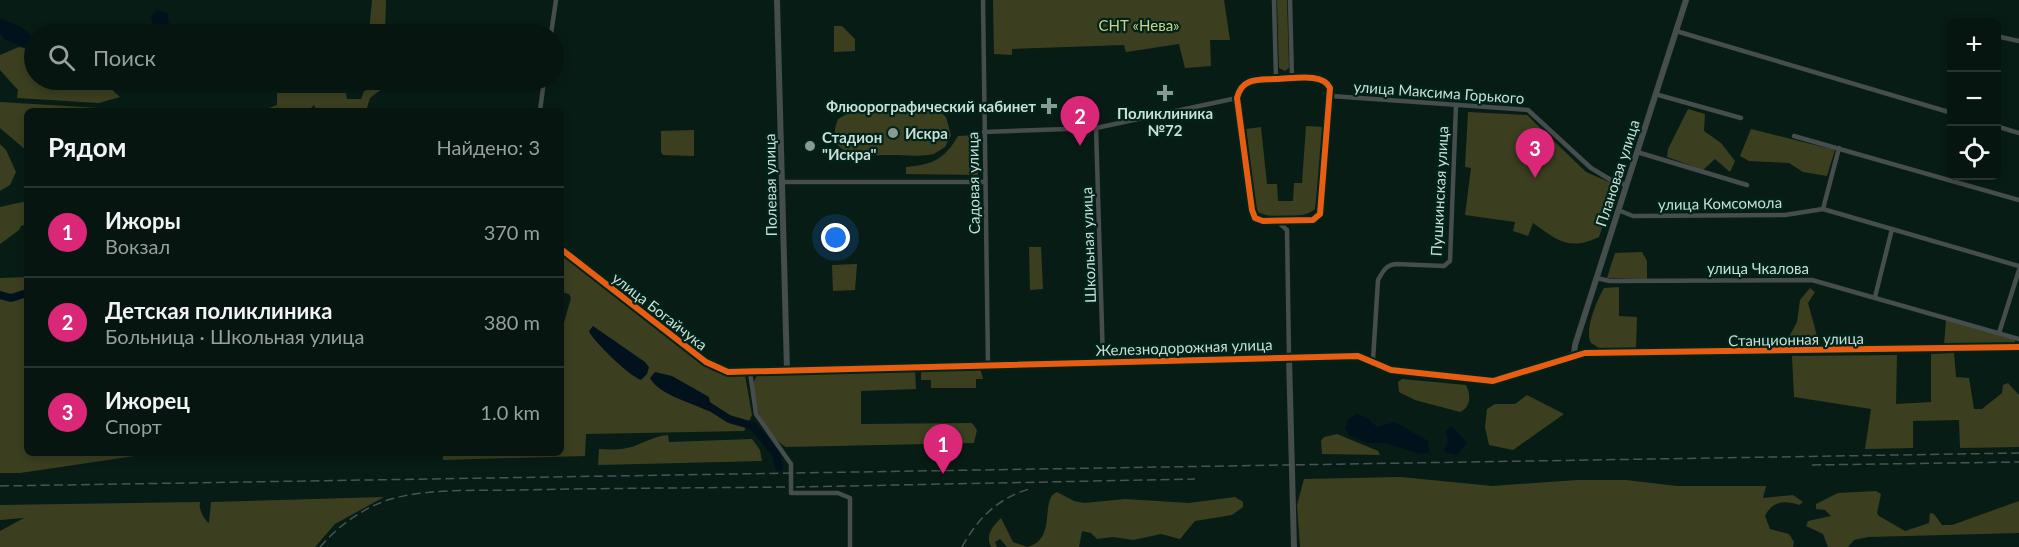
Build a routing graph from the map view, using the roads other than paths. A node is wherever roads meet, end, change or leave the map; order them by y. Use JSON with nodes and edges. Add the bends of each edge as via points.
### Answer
{"nodes":[{"id":1,"x":556,"y":0,"type":"edge"},
{"id":2,"x":777,"y":0,"type":"edge"},
{"id":3,"x":983,"y":0,"type":"edge"},
{"id":4,"x":1274,"y":0,"type":"edge"},
{"id":5,"x":1290,"y":0,"type":"edge"},
{"id":6,"x":1686,"y":0,"type":"edge"},
{"id":7,"x":552,"y":24,"type":"edge"},
{"id":8,"x":1676,"y":31,"type":"junction"},
{"id":9,"x":2001,"y":37,"type":"edge"},
{"id":10,"x":2019,"y":41,"type":"edge"},
{"id":11,"x":1276,"y":79,"type":"junction"},
{"id":12,"x":1292,"y":79,"type":"junction"},
{"id":13,"x":543,"y":90,"type":"edge"},
{"id":14,"x":1655,"y":94,"type":"junction"},
{"id":15,"x":1331,"y":96,"type":"junction"},
{"id":16,"x":1237,"y":98,"type":"junction"},
{"id":17,"x":1456,"y":106,"type":"junction"},
{"id":18,"x":540,"y":108,"type":"edge"},
{"id":19,"x":1947,"y":112,"type":"edge"},
{"id":20,"x":1741,"y":118,"type":"dead end"},
{"id":21,"x":1096,"y":128,"type":"junction"},
{"id":22,"x":2001,"y":128,"type":"edge"},
{"id":23,"x":984,"y":132,"type":"junction"},
{"id":24,"x":2019,"y":133,"type":"edge"},
{"id":25,"x":1794,"y":136,"type":"dead end"},
{"id":26,"x":1839,"y":147,"type":"junction"},
{"id":27,"x":1637,"y":152,"type":"junction"},
{"id":28,"x":782,"y":182,"type":"junction"},
{"id":29,"x":985,"y":182,"type":"junction"},
{"id":30,"x":1626,"y":185,"type":"junction"},
{"id":31,"x":1747,"y":185,"type":"dead end"},
{"id":32,"x":2019,"y":200,"type":"edge"},
{"id":33,"x":1823,"y":209,"type":"junction"},
{"id":34,"x":1618,"y":210,"type":"junction"},
{"id":35,"x":1276,"y":221,"type":"junction"},
{"id":36,"x":1300,"y":221,"type":"junction"},
{"id":37,"x":1287,"y":230,"type":"junction"},
{"id":38,"x":1892,"y":230,"type":"junction"},
{"id":39,"x":564,"y":251,"type":"edge"},
{"id":40,"x":2019,"y":268,"type":"edge"},
{"id":41,"x":1596,"y":278,"type":"junction"},
{"id":42,"x":1875,"y":297,"type":"junction"},
{"id":43,"x":1999,"y":333,"type":"junction"},
{"id":44,"x":2019,"y":339,"type":"edge"},
{"id":45,"x":2019,"y":347,"type":"edge"},
{"id":46,"x":1574,"y":354,"type":"junction"},
{"id":47,"x":1289,"y":357,"type":"junction"},
{"id":48,"x":1373,"y":360,"type":"junction"},
{"id":49,"x":1103,"y":361,"type":"junction"},
{"id":50,"x":988,"y":365,"type":"junction"},
{"id":51,"x":787,"y":370,"type":"junction"},
{"id":52,"x":750,"y":372,"type":"junction"},
{"id":53,"x":850,"y":547,"type":"edge"},
{"id":54,"x":1294,"y":547,"type":"edge"}],
"edges":[{"from":1,"to":7,"type":"street"},
{"from":2,"to":28,"type":"street","name":"Полевая улица"},
{"from":3,"to":23,"type":"street","name":"Садовая улица"},
{"from":4,"to":11,"type":"street"},
{"from":5,"to":12,"type":"street"},
{"from":6,"to":8,"type":"street","name":"Плановая улица"},
{"from":8,"to":14,"type":"street","name":"Плановая улица"},
{"from":8,"to":19,"type":"street"},
{"from":9,"to":10,"type":"street"},
{"from":11,"to":12,"type":"street"},
{"from":11,"to":16,"type":"street","via":[[1249,81],[1240,88]]},
{"from":12,"to":15,"type":"street","via":[[1324,81]]},
{"from":13,"to":18,"type":"street"},
{"from":14,"to":20,"type":"street"},
{"from":14,"to":27,"type":"street","name":"Плановая улица"},
{"from":15,"to":17,"type":"street","name":"улица Максима Горького"},
{"from":15,"to":36,"type":"street","via":[[1320,214],[1313,220]]},
{"from":16,"to":21,"type":"street"},
{"from":16,"to":35,"type":"street","via":[[1252,210],[1259,220]]},
{"from":17,"to":30,"type":"street","name":"улица Максима Горького","via":[[1528,110],[1591,168]]},
{"from":17,"to":48,"type":"street","name":"Пушкинская улица","via":[[1450,261],[1444,266],[1388,265],[1382,272],[1378,280]]},
{"from":21,"to":23,"type":"street"},
{"from":21,"to":49,"type":"street","name":"Школьная улица"},
{"from":22,"to":24,"type":"street"},
{"from":23,"to":29,"type":"street","name":"Садовая улица"},
{"from":25,"to":26,"type":"street"},
{"from":26,"to":32,"type":"street"},
{"from":26,"to":33,"type":"street"},
{"from":27,"to":30,"type":"street","name":"Плановая улица"},
{"from":27,"to":31,"type":"street"},
{"from":28,"to":29,"type":"street"},
{"from":28,"to":51,"type":"street","name":"Полевая улица"},
{"from":29,"to":50,"type":"street","name":"Садовая улица"},
{"from":30,"to":34,"type":"street","name":"Плановая улица"},
{"from":33,"to":34,"type":"street","name":"улица Комсомола","via":[[1785,215],[1633,216]]},
{"from":33,"to":38,"type":"street"},
{"from":34,"to":41,"type":"street","name":"Плановая улица"},
{"from":35,"to":36,"type":"street"},
{"from":35,"to":37,"type":"street"},
{"from":36,"to":37,"type":"street"},
{"from":37,"to":47,"type":"street"},
{"from":38,"to":40,"type":"street"},
{"from":38,"to":42,"type":"street"},
{"from":39,"to":52,"type":"street","name":"улица Богайчука","via":[[713,366],[728,372]]},
{"from":40,"to":43,"type":"street"},
{"from":41,"to":42,"type":"street","name":"улица Чкалова","via":[[1802,278]]},
{"from":41,"to":46,"type":"street","name":"Плановая улица"},
{"from":42,"to":43,"type":"street","name":"улица Чкалова"},
{"from":43,"to":44,"type":"street","name":"улица Чкалова"},
{"from":45,"to":46,"type":"street","name":"Станционная улица"},
{"from":46,"to":48,"type":"street","name":"Железнодорожная улица","via":[[1493,381],[1392,370]]},
{"from":47,"to":48,"type":"street","name":"Железнодорожная улица","via":[[1358,356]]},
{"from":47,"to":49,"type":"street","name":"Железнодорожная улица"},
{"from":47,"to":54,"type":"street"},
{"from":49,"to":50,"type":"street","name":"Железнодорожная улица"},
{"from":50,"to":51,"type":"street","name":"Железнодорожная улица"},
{"from":51,"to":52,"type":"street","name":"улица Богайчука"},
{"from":52,"to":53,"type":"street","via":[[756,414],[791,464],[791,493],[838,493],[850,498]]}]}
